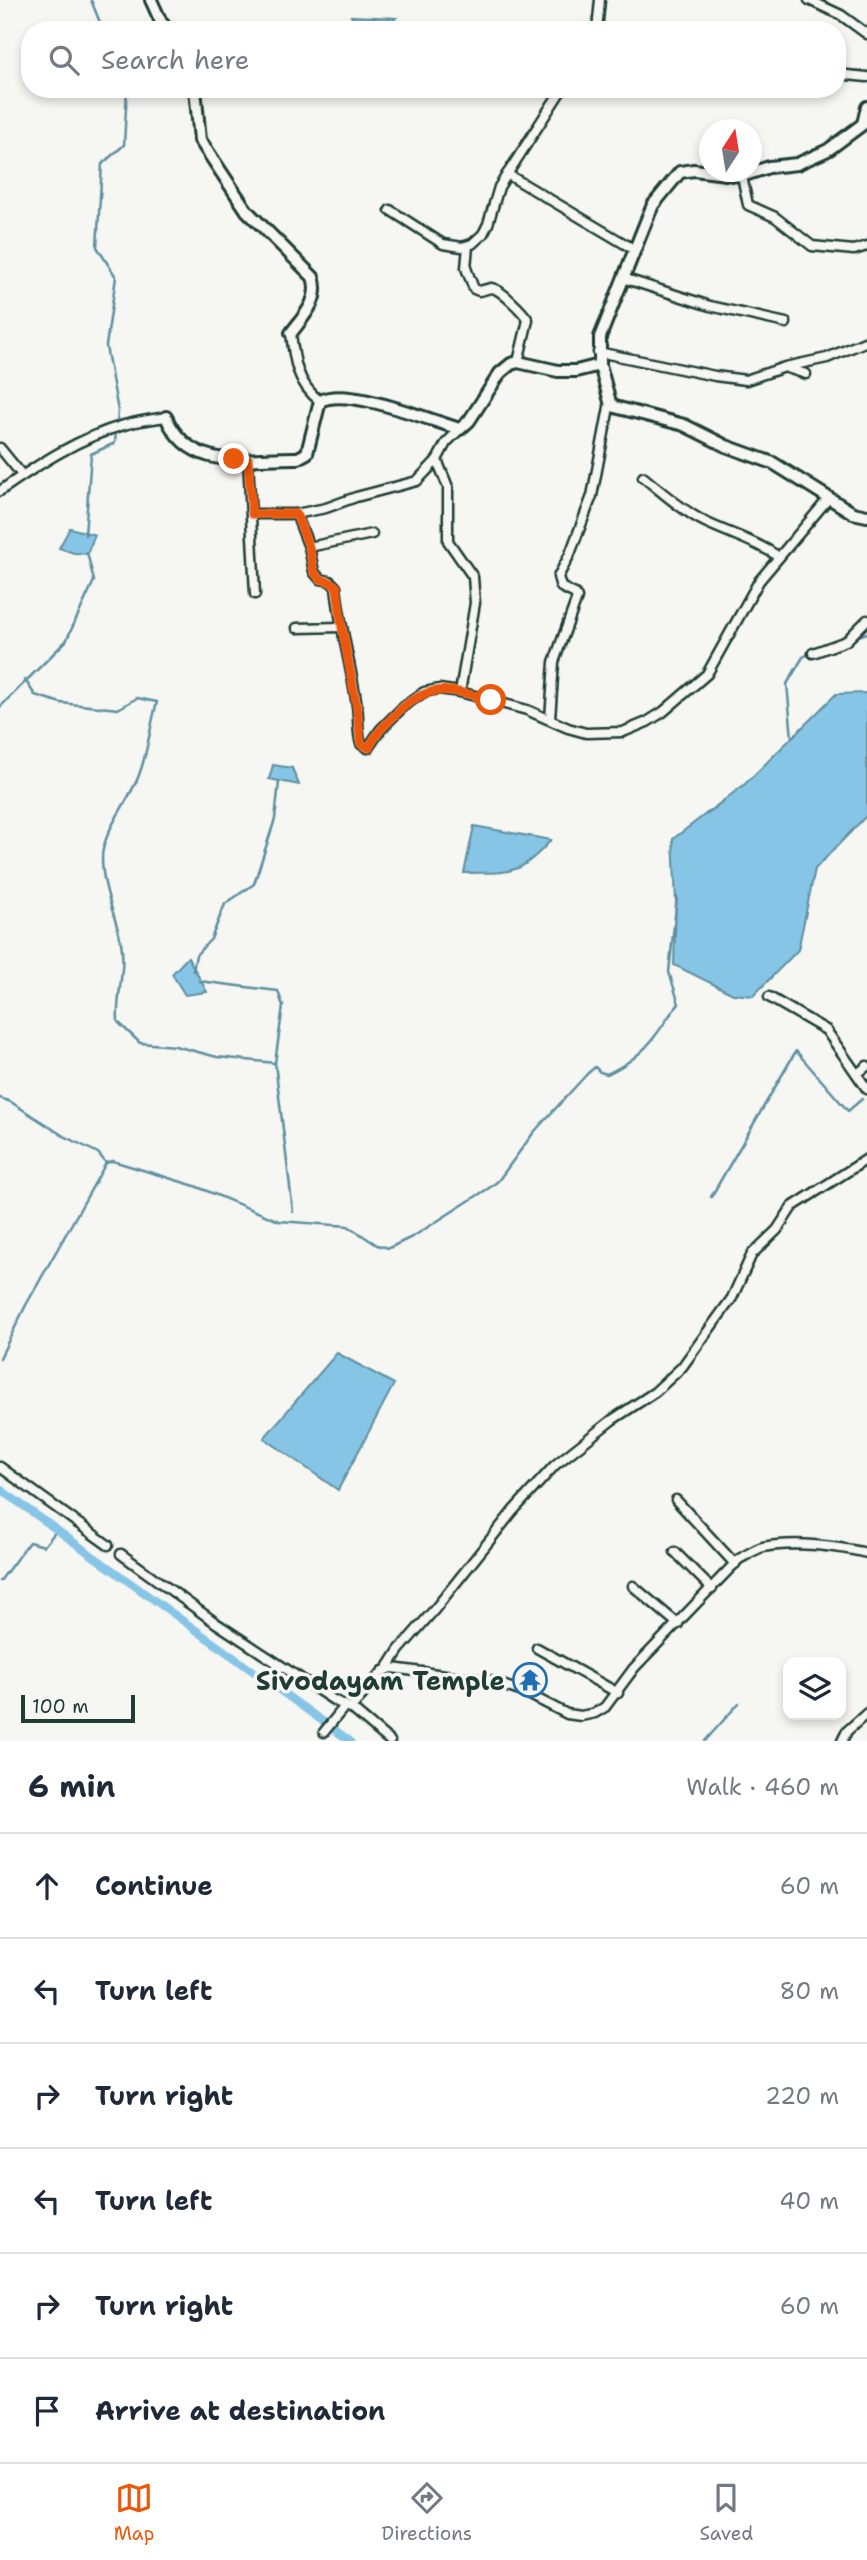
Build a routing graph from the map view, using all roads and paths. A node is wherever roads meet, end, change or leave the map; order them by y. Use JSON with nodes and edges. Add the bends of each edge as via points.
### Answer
{"nodes":[{"id":1,"x":152,"y":0,"type":"edge"},
{"id":2,"x":600,"y":0,"type":"edge"},
{"id":3,"x":809,"y":0,"type":"edge"},
{"id":4,"x":161,"y":21,"type":"edge"},
{"id":5,"x":598,"y":21,"type":"edge"},
{"id":6,"x":867,"y":34,"type":"edge"},
{"id":7,"x":846,"y":75,"type":"edge"},
{"id":8,"x":867,"y":77,"type":"edge"},
{"id":9,"x":196,"y":98,"type":"edge"},
{"id":10,"x":556,"y":98,"type":"edge"},
{"id":11,"x":867,"y":107,"type":"edge"},
{"id":12,"x":762,"y":169,"type":"edge"},
{"id":13,"x":699,"y":171,"type":"edge"},
{"id":14,"x":507,"y":174,"type":"junction"},
{"id":15,"x":743,"y":182,"type":"edge"},
{"id":16,"x":390,"y":211,"type":"dead end"},
{"id":17,"x":468,"y":246,"type":"junction"},
{"id":18,"x":867,"y":246,"type":"edge"},
{"id":19,"x":635,"y":250,"type":"junction"},
{"id":20,"x":623,"y":278,"type":"junction"},
{"id":21,"x":786,"y":323,"type":"dead end"},
{"id":22,"x":291,"y":333,"type":"joint"},
{"id":23,"x":867,"y":341,"type":"edge"},
{"id":24,"x":598,"y":352,"type":"junction"},
{"id":25,"x":518,"y":362,"type":"junction"},
{"id":26,"x":600,"y":365,"type":"junction"},
{"id":27,"x":785,"y":367,"type":"junction"},
{"id":28,"x":806,"y":374,"type":"dead end"},
{"id":29,"x":320,"y":401,"type":"junction"},
{"id":30,"x":610,"y":402,"type":"junction"},
{"id":31,"x":166,"y":417,"type":"joint"},
{"id":32,"x":460,"y":429,"type":"junction"},
{"id":33,"x":0,"y":448,"type":"edge"},
{"id":34,"x":248,"y":459,"type":"junction"},
{"id":35,"x":437,"y":460,"type":"junction"},
{"id":36,"x":23,"y":475,"type":"junction"},
{"id":37,"x":643,"y":477,"type":"dead end"},
{"id":38,"x":0,"y":491,"type":"edge"},
{"id":39,"x":828,"y":499,"type":"junction"},
{"id":40,"x":252,"y":514,"type":"junction"},
{"id":41,"x":296,"y":514,"type":"junction"},
{"id":42,"x":867,"y":516,"type":"edge"},
{"id":43,"x":372,"y":534,"type":"dead end"},
{"id":44,"x":309,"y":547,"type":"junction"},
{"id":45,"x":779,"y":557,"type":"junction"},
{"id":46,"x":255,"y":594,"type":"dead end"},
{"id":47,"x":867,"y":620,"type":"edge"},
{"id":48,"x":342,"y":627,"type":"junction"},
{"id":49,"x":298,"y":628,"type":"dead end"},
{"id":50,"x":813,"y":653,"type":"dead end"},
{"id":51,"x":460,"y":692,"type":"junction"},
{"id":52,"x":550,"y":719,"type":"junction"},
{"id":53,"x":769,"y":997,"type":"dead end"},
{"id":54,"x":867,"y":1066,"type":"edge"},
{"id":55,"x":857,"y":1074,"type":"junction"},
{"id":56,"x":867,"y":1089,"type":"edge"},
{"id":57,"x":867,"y":1159,"type":"edge"},
{"id":58,"x":0,"y":1467,"type":"edge"},
{"id":59,"x":676,"y":1500,"type":"dead end"},
{"id":60,"x":108,"y":1545,"type":"dead end"},
{"id":61,"x":675,"y":1552,"type":"dead end"},
{"id":62,"x":867,"y":1553,"type":"edge"},
{"id":63,"x":121,"y":1554,"type":"dead end"},
{"id":64,"x":735,"y":1564,"type":"junction"},
{"id":65,"x":633,"y":1586,"type":"dead end"},
{"id":66,"x":712,"y":1589,"type":"junction"},
{"id":67,"x":678,"y":1624,"type":"junction"},
{"id":68,"x":537,"y":1648,"type":"dead end"},
{"id":69,"x":387,"y":1669,"type":"junction"},
{"id":70,"x":618,"y":1693,"type":"junction"},
{"id":71,"x":348,"y":1707,"type":"junction"},
{"id":72,"x":867,"y":1713,"type":"edge"},
{"id":73,"x":324,"y":1732,"type":"dead end"},
{"id":74,"x":390,"y":1741,"type":"edge"},
{"id":75,"x":842,"y":1741,"type":"edge"}],
"edges":[{"from":1,"to":4,"type":"street"},
{"from":2,"to":5,"type":"street"},
{"from":3,"to":6,"type":"street"},
{"from":7,"to":8,"type":"street"},
{"from":9,"to":22,"type":"street","via":[[200,140],[247,211],[313,277],[315,297]]},
{"from":10,"to":14,"type":"street"},
{"from":11,"to":12,"type":"street","via":[[863,124],[828,150],[797,164]]},
{"from":13,"to":19,"type":"street","via":[[680,172],[653,205]]},
{"from":14,"to":17,"type":"street","via":[[488,224]]},
{"from":14,"to":19,"type":"street"},
{"from":15,"to":18,"type":"street","via":[[748,205],[775,217],[812,246],[854,250]]},
{"from":16,"to":17,"type":"street","via":[[443,244]]},
{"from":17,"to":25,"type":"street","via":[[466,268],[474,289],[495,289],[528,320]]},
{"from":19,"to":20,"type":"street"},
{"from":20,"to":21,"type":"street","via":[[710,306]]},
{"from":20,"to":24,"type":"street"},
{"from":22,"to":29,"type":"street","via":[[297,370],[304,386]]},
{"from":23,"to":27,"type":"street","via":[[827,358]]},
{"from":24,"to":26,"type":"street"},
{"from":24,"to":27,"type":"street","via":[[746,380]]},
{"from":25,"to":26,"type":"street","via":[[576,371]]},
{"from":25,"to":32,"type":"street","via":[[500,373]]},
{"from":26,"to":30,"type":"street"},
{"from":27,"to":28,"type":"street"},
{"from":29,"to":32,"type":"street","via":[[347,397]]},
{"from":29,"to":34,"type":"street","via":[[307,453],[298,458]]},
{"from":30,"to":39,"type":"street","via":[[629,412],[684,425],[774,463]]},
{"from":30,"to":52,"type":"street","via":[[592,496],[558,577],[561,587],[578,598],[554,662]]},
{"from":31,"to":34,"type":"street","via":[[178,440],[190,449],[218,458]]},
{"from":31,"to":36,"type":"street","via":[[111,429]]},
{"from":32,"to":35,"type":"street"},
{"from":33,"to":36,"type":"street"},
{"from":34,"to":40,"type":"street"},
{"from":35,"to":41,"type":"street","via":[[417,481]]},
{"from":35,"to":51,"type":"street","via":[[448,487],[448,541],[473,578],[475,603]]},
{"from":36,"to":38,"type":"street"},
{"from":37,"to":45,"type":"street","via":[[701,520]]},
{"from":39,"to":42,"type":"street"},
{"from":39,"to":45,"type":"street"},
{"from":40,"to":41,"type":"street"},
{"from":40,"to":46,"type":"street"},
{"from":41,"to":44,"type":"street"},
{"from":43,"to":44,"type":"street"},
{"from":44,"to":48,"type":"street","via":[[316,576],[337,587]]},
{"from":45,"to":52,"type":"street","via":[[759,581],[707,674],[663,712],[623,732],[603,734],[568,728]]},
{"from":47,"to":50,"type":"street","via":[[846,641]]},
{"from":48,"to":49,"type":"street"},
{"from":48,"to":51,"type":"street","via":[[361,744],[369,748],[396,713],[424,692]]},
{"from":51,"to":52,"type":"street"},
{"from":53,"to":55,"type":"street","via":[[826,1030]]},
{"from":54,"to":55,"type":"street"},
{"from":55,"to":56,"type":"street"},
{"from":57,"to":69,"type":"street","via":[[792,1207],[752,1254],[732,1298],[682,1367],[555,1465],[398,1650]]},
{"from":58,"to":60,"type":"street"},
{"from":59,"to":64,"type":"street"},
{"from":61,"to":66,"type":"street"},
{"from":62,"to":64,"type":"street","via":[[782,1545],[761,1548]]},
{"from":63,"to":71,"type":"street","via":[[216,1623]]},
{"from":64,"to":66,"type":"street"},
{"from":65,"to":67,"type":"street"},
{"from":66,"to":67,"type":"street"},
{"from":67,"to":70,"type":"street","via":[[635,1668]]},
{"from":68,"to":70,"type":"street"},
{"from":69,"to":70,"type":"street","via":[[490,1681],[581,1716],[605,1707]]},
{"from":69,"to":71,"type":"street"},
{"from":71,"to":73,"type":"street"},
{"from":71,"to":74,"type":"street"},
{"from":72,"to":75,"type":"street"}]}
